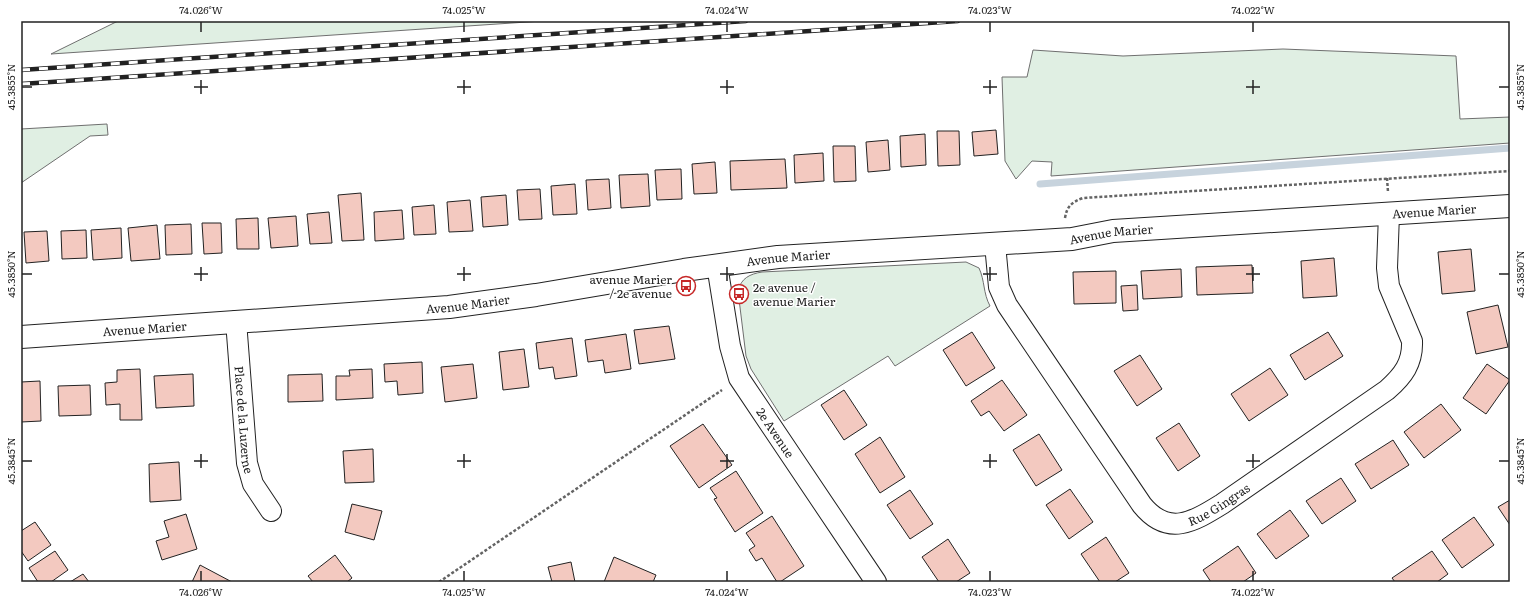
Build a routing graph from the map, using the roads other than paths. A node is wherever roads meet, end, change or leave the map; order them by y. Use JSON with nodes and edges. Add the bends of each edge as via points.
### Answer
{"nodes":[{"id":1,"x":1510,"y":206,"type":"edge"},
{"id":2,"x":1388,"y":207,"type":"junction"},
{"id":3,"x":995,"y":244,"type":"junction"},
{"id":4,"x":717,"y":265,"type":"junction"},
{"id":5,"x":236,"y":321,"type":"junction"},
{"id":6,"x":21,"y":337,"type":"edge"},
{"id":7,"x":271,"y":511,"type":"dead end"},
{"id":8,"x":876,"y":582,"type":"edge"}],
"edges":[{"from":1,"to":2,"type":"street","name":"Avenue Marier"},
{"from":2,"to":3,"type":"street","name":"Avenue Marier","via":[[1113,231],[1072,239]]},
{"from":2,"to":3,"type":"street","name":"Rue Gingras","via":[[1389,286],[1412,341],[1406,370],[1388,390],[1222,504],[1197,519],[1180,524],[1162,522],[1145,509],[1008,305],[998,287]]},
{"from":3,"to":4,"type":"street","name":"Avenue Marier","via":[[778,257]]},
{"from":4,"to":5,"type":"street","name":"Avenue Marier","via":[[457,306]]},
{"from":4,"to":8,"type":"street","name":"2e Avenue","via":[[730,346],[740,378]]},
{"from":5,"to":6,"type":"street","name":"Avenue Marier"},
{"from":5,"to":7,"type":"street","name":"Place de la Luzerne","via":[[247,463],[253,484]]}]}
